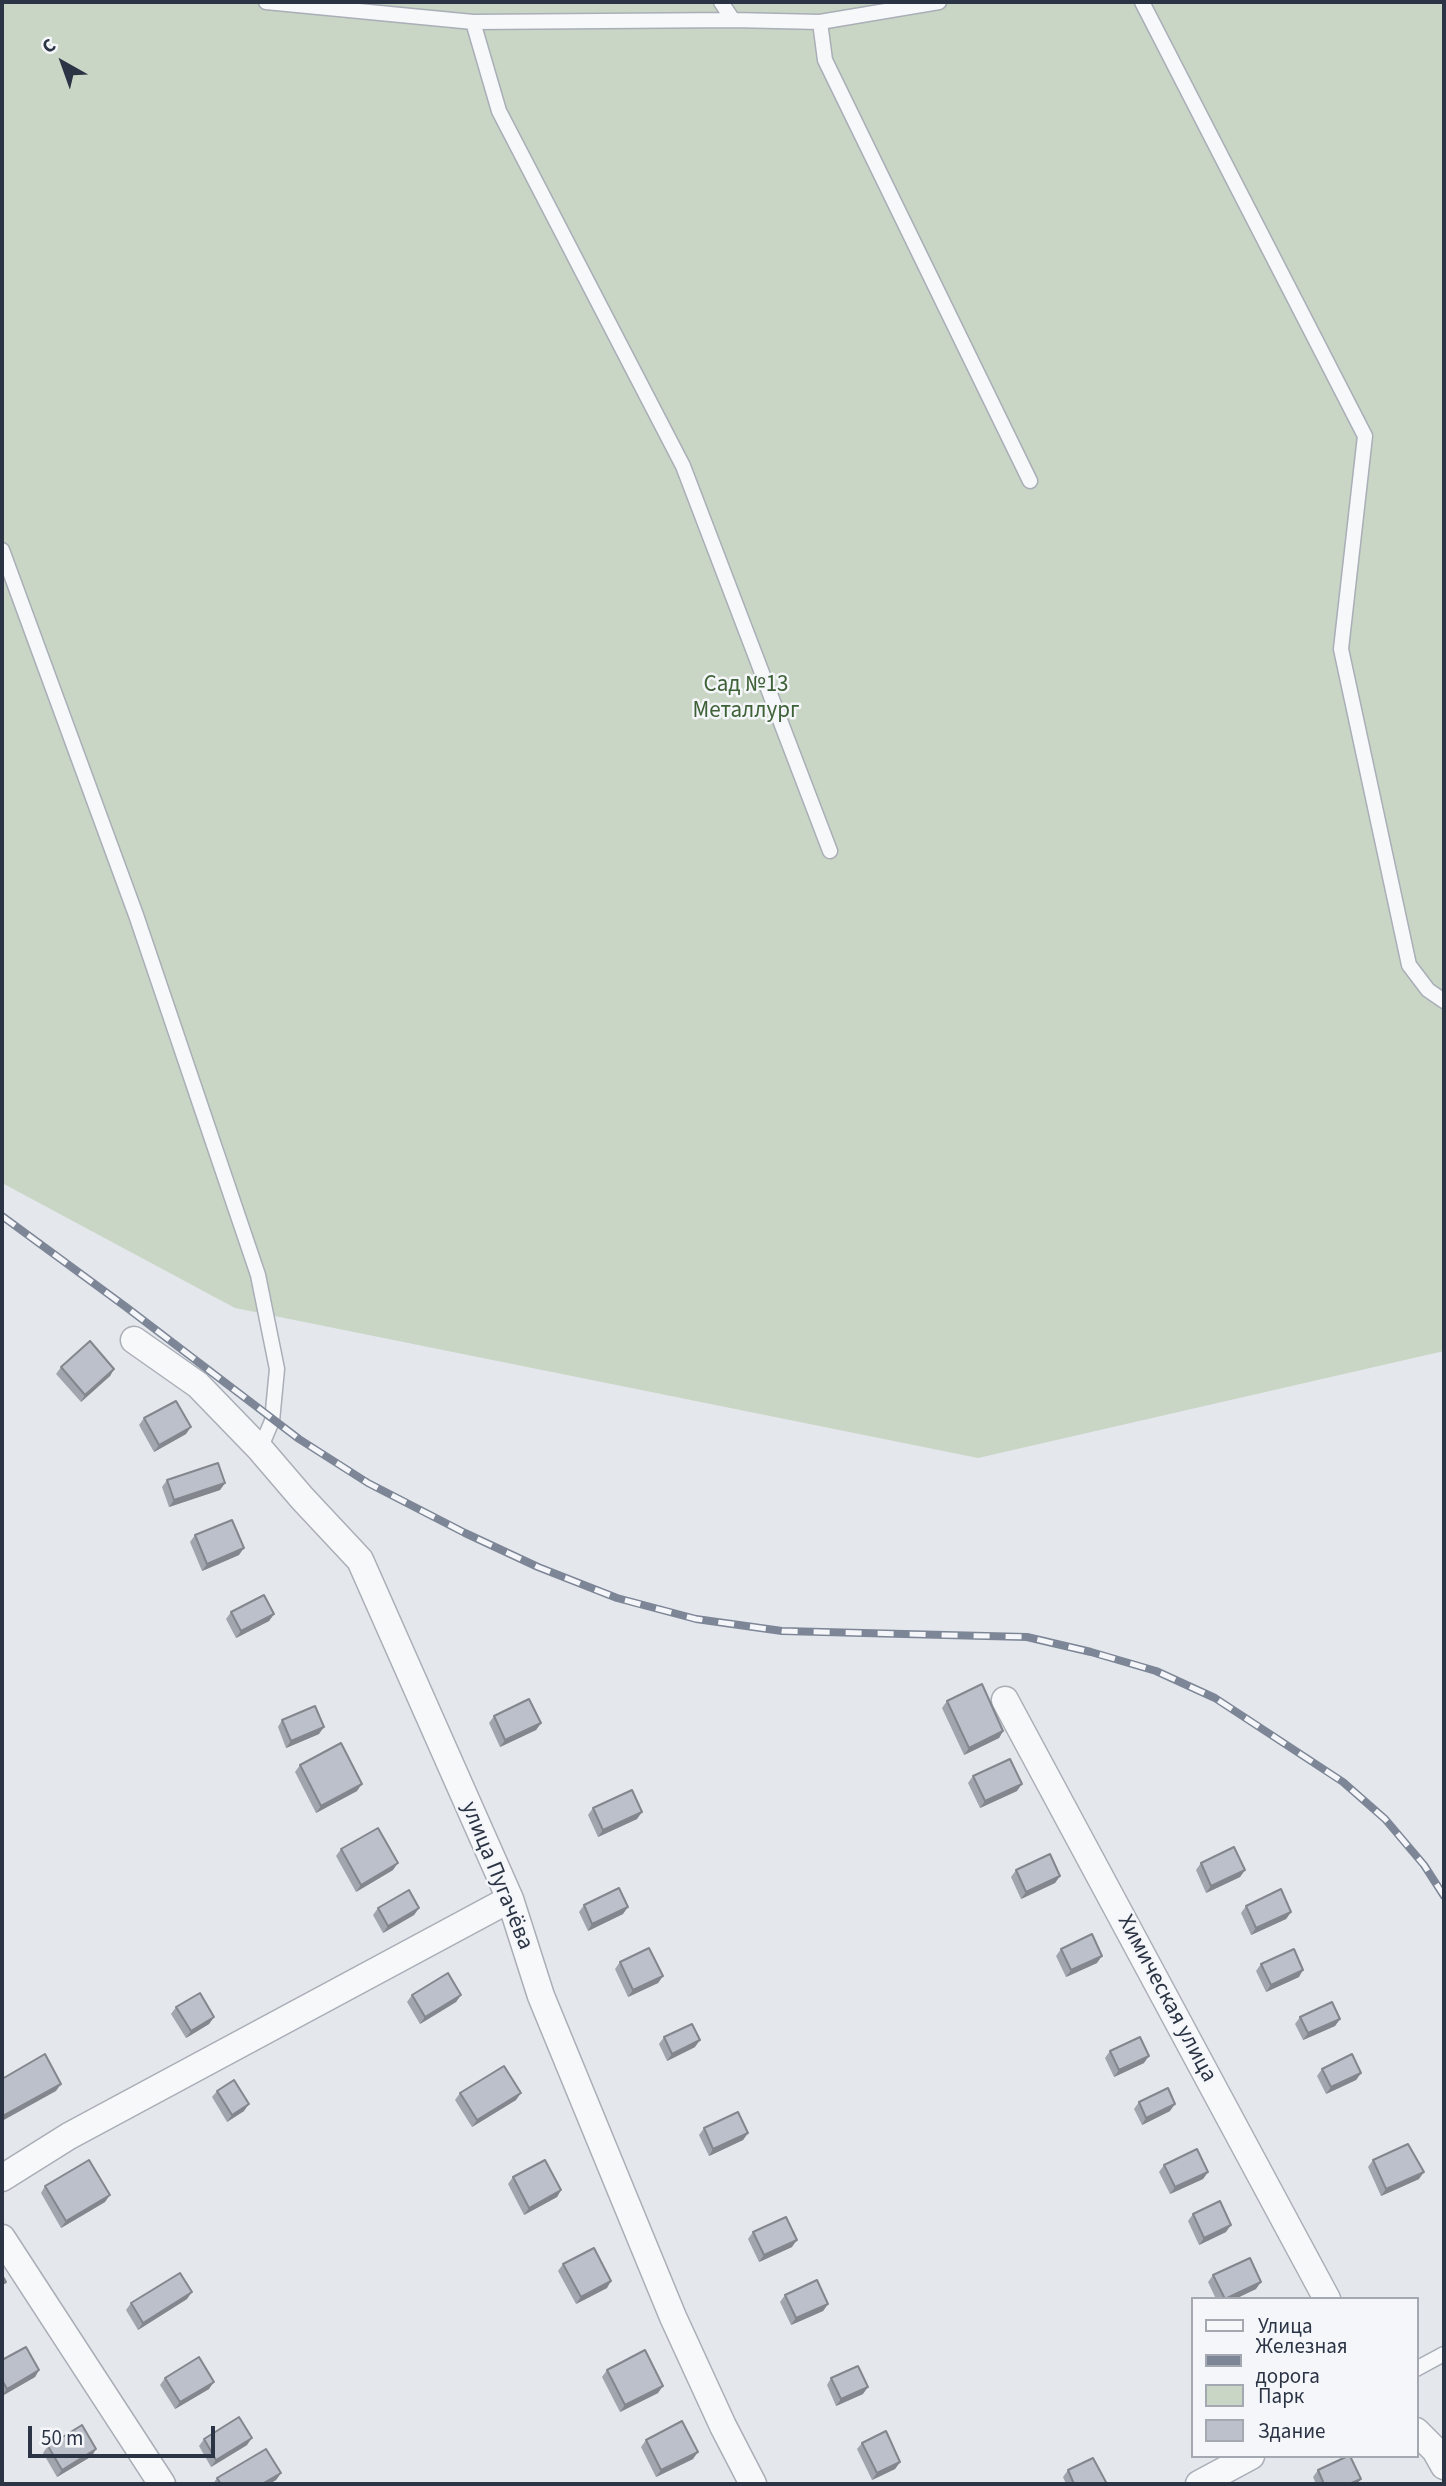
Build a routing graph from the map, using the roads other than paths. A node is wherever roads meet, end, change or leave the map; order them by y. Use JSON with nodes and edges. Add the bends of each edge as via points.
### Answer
{"nodes":[{"id":1,"x":266,"y":2,"type":"edge"},
{"id":2,"x":720,"y":2,"type":"edge"},
{"id":3,"x":939,"y":2,"type":"edge"},
{"id":4,"x":1142,"y":2,"type":"edge"},
{"id":5,"x":299,"y":3,"type":"edge"},
{"id":6,"x":733,"y":20,"type":"junction"},
{"id":7,"x":473,"y":22,"type":"junction"},
{"id":8,"x":820,"y":22,"type":"junction"},
{"id":9,"x":1030,"y":481,"type":"dead end"},
{"id":10,"x":2,"y":550,"type":"edge"},
{"id":11,"x":830,"y":851,"type":"dead end"},
{"id":12,"x":1444,"y":1001,"type":"edge"},
{"id":13,"x":134,"y":1340,"type":"dead end"},
{"id":14,"x":260,"y":1449,"type":"junction"},
{"id":15,"x":1005,"y":1700,"type":"dead end"},
{"id":16,"x":510,"y":1899,"type":"junction"},
{"id":17,"x":2,"y":2178,"type":"edge"},
{"id":18,"x":2,"y":2238,"type":"edge"},
{"id":19,"x":1326,"y":2297,"type":"edge"},
{"id":20,"x":1444,"y":2354,"type":"edge"},
{"id":21,"x":1418,"y":2368,"type":"edge"},
{"id":22,"x":1418,"y":2433,"type":"edge"},
{"id":23,"x":1247,"y":2458,"type":"edge"},
{"id":24,"x":1444,"y":2466,"type":"edge"},
{"id":25,"x":162,"y":2484,"type":"edge"},
{"id":26,"x":753,"y":2484,"type":"edge"},
{"id":27,"x":1199,"y":2484,"type":"edge"}],
"edges":[{"from":1,"to":5,"type":"lane"},
{"from":2,"to":6,"type":"lane"},
{"from":3,"to":8,"type":"lane"},
{"from":4,"to":12,"type":"lane","via":[[1365,436],[1341,649],[1409,965],[1428,990]]},
{"from":5,"to":7,"type":"lane"},
{"from":6,"to":7,"type":"lane"},
{"from":6,"to":8,"type":"lane"},
{"from":7,"to":11,"type":"lane","via":[[499,111],[682,466]]},
{"from":8,"to":9,"type":"lane","via":[[825,60]]},
{"from":10,"to":14,"type":"lane","via":[[136,915],[258,1275],[277,1369],[272,1421]]},
{"from":13,"to":14,"type":"street","name":"улица Пугачёва","via":[[198,1385]]},
{"from":14,"to":16,"type":"street","name":"улица Пугачёва","via":[[360,1560]]},
{"from":15,"to":19,"type":"street","name":"Химическая улица"},
{"from":16,"to":17,"type":"street","via":[[69,2136]]},
{"from":16,"to":26,"type":"street","name":"улица Пугачёва","via":[[541,1996],[600,2143],[673,2317]]},
{"from":18,"to":25,"type":"street"},
{"from":20,"to":21,"type":"lane"},
{"from":22,"to":24,"type":"street"},
{"from":23,"to":27,"type":"street"}]}
